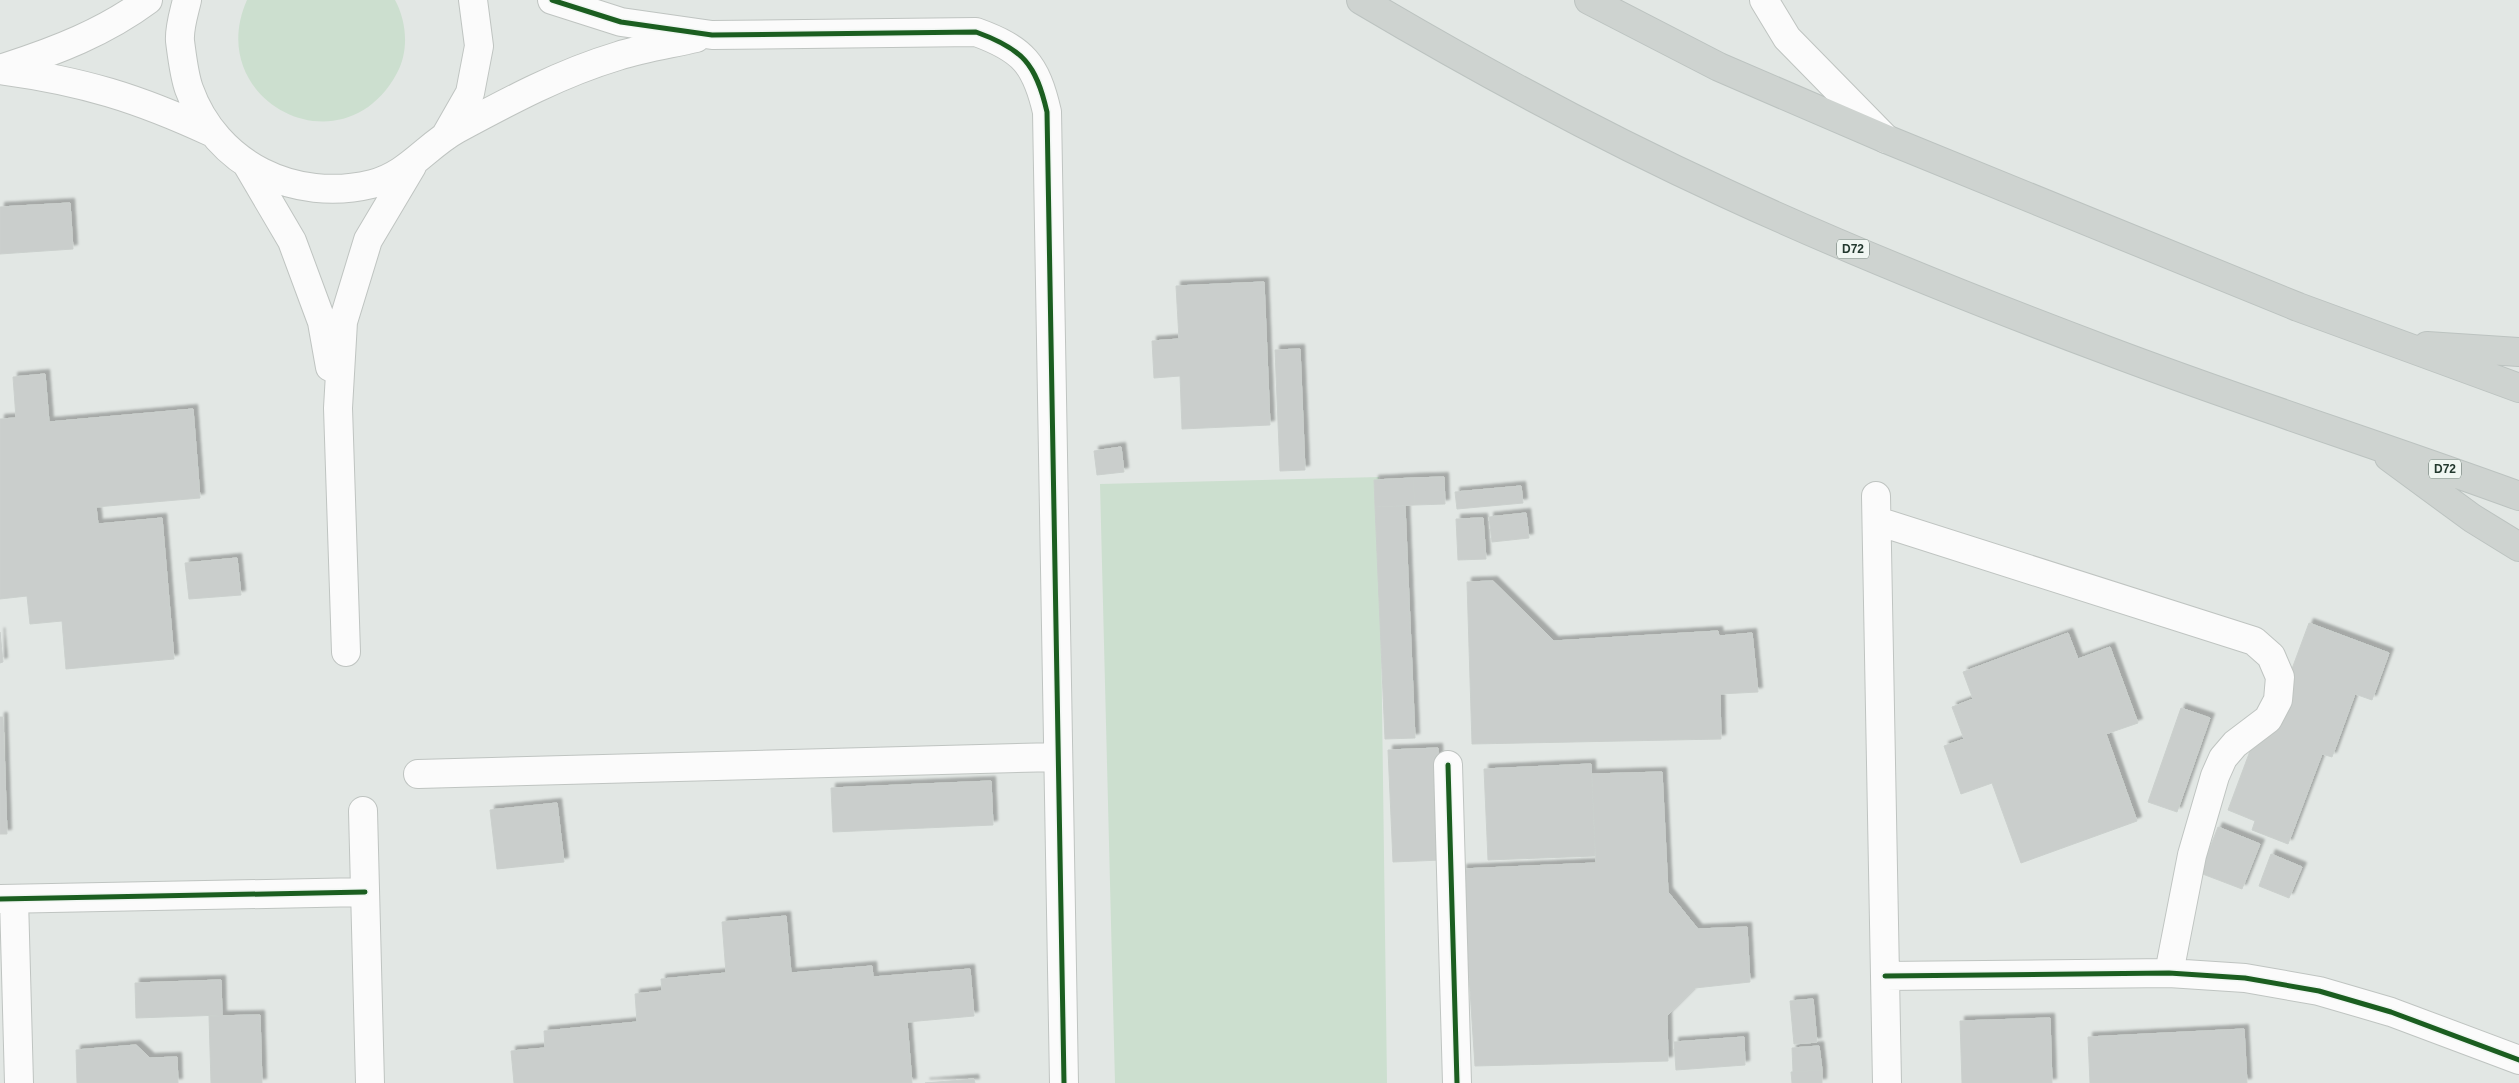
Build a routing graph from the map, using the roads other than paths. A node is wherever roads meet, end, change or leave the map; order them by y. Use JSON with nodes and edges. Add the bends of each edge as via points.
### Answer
{"nodes":[{"id":1,"x":148,"y":0,"type":"edge"},
{"id":2,"x":187,"y":0,"type":"edge"},
{"id":3,"x":473,"y":0,"type":"edge"},
{"id":4,"x":552,"y":0,"type":"edge"},
{"id":5,"x":1361,"y":0,"type":"edge"},
{"id":6,"x":1589,"y":0,"type":"edge"},
{"id":7,"x":1764,"y":0,"type":"edge"},
{"id":8,"x":712,"y":35,"type":"junction"},
{"id":9,"x":0,"y":70,"type":"edge"},
{"id":10,"x":213,"y":133,"type":"junction"},
{"id":11,"x":446,"y":135,"type":"junction"},
{"id":12,"x":1886,"y":139,"type":"junction"},
{"id":13,"x":248,"y":166,"type":"junction"},
{"id":14,"x":412,"y":166,"type":"junction"},
{"id":15,"x":2406,"y":346,"type":"junction"},
{"id":16,"x":2519,"y":352,"type":"edge"},
{"id":17,"x":2519,"y":388,"type":"edge"},
{"id":18,"x":338,"y":408,"type":"junction"},
{"id":19,"x":2370,"y":442,"type":"junction"},
{"id":20,"x":2519,"y":496,"type":"edge"},
{"id":21,"x":2519,"y":546,"type":"edge"},
{"id":22,"x":346,"y":652,"type":"dead end"},
{"id":23,"x":1058,"y":757,"type":"junction"},
{"id":24,"x":1448,"y":765,"type":"dead end"},
{"id":25,"x":418,"y":774,"type":"dead end"},
{"id":26,"x":363,"y":811,"type":"dead end"},
{"id":27,"x":364,"y":892,"type":"junction"},
{"id":28,"x":7,"y":899,"type":"edge"},
{"id":29,"x":2169,"y":973,"type":"junction"},
{"id":30,"x":1885,"y":976,"type":"junction"},
{"id":31,"x":2519,"y":1060,"type":"edge"},
{"id":32,"x":19,"y":1083,"type":"edge"},
{"id":33,"x":370,"y":1083,"type":"edge"},
{"id":34,"x":1064,"y":1083,"type":"edge"},
{"id":35,"x":1457,"y":1083,"type":"edge"},
{"id":36,"x":1887,"y":1083,"type":"edge"}],
"edges":[{"from":1,"to":9,"type":"street","via":[[92,34]]},
{"from":2,"to":10,"type":"street","via":[[180,39],[188,89]]},
{"from":3,"to":11,"type":"street","via":[[479,46],[470,93]]},
{"from":4,"to":8,"type":"street","via":[[622,22]]},
{"from":5,"to":19,"type":"main road","number":"D72","via":[[1602,133],[1724,193],[1824,237],[2108,351]]},
{"from":6,"to":12,"type":"main road","via":[[1719,67]]},
{"from":7,"to":12,"type":"street","via":[[1787,38]]},
{"from":8,"to":11,"type":"street","via":[[618,56],[529,90]]},
{"from":8,"to":23,"type":"street","via":[[976,32],[1003,42],[1025,59],[1040,84],[1046,112]]},
{"from":9,"to":10,"type":"street","via":[[53,77],[108,90],[162,109]]},
{"from":10,"to":13,"type":"street"},
{"from":11,"to":14,"type":"street"},
{"from":12,"to":15,"type":"main road","via":[[2170,256]]},
{"from":13,"to":14,"type":"street","via":[[288,184],[330,190],[373,184]]},
{"from":13,"to":18,"type":"street","via":[[292,241],[322,322]]},
{"from":14,"to":18,"type":"street","via":[[368,240],[343,322]]},
{"from":15,"to":16,"type":"main road"},
{"from":15,"to":17,"type":"main road"},
{"from":18,"to":22,"type":"street"},
{"from":19,"to":20,"type":"main road","number":"D72"},
{"from":19,"to":21,"type":"main road","via":[[2420,482]]},
{"from":23,"to":25,"type":"street"},
{"from":23,"to":34,"type":"street"},
{"from":24,"to":35,"type":"street"},
{"from":26,"to":27,"type":"street"},
{"from":27,"to":28,"type":"street"},
{"from":27,"to":33,"type":"street"},
{"from":28,"to":32,"type":"street"},
{"from":29,"to":30,"type":"street"},
{"from":29,"to":30,"type":"street","via":[[2192,855],[2215,776],[2223,758],[2235,744],[2268,719],[2278,700],[2280,677],[2271,656],[2254,641],[1877,508]]},
{"from":29,"to":31,"type":"street","via":[[2245,978],[2319,991],[2391,1012]]},
{"from":30,"to":36,"type":"street"}]}
